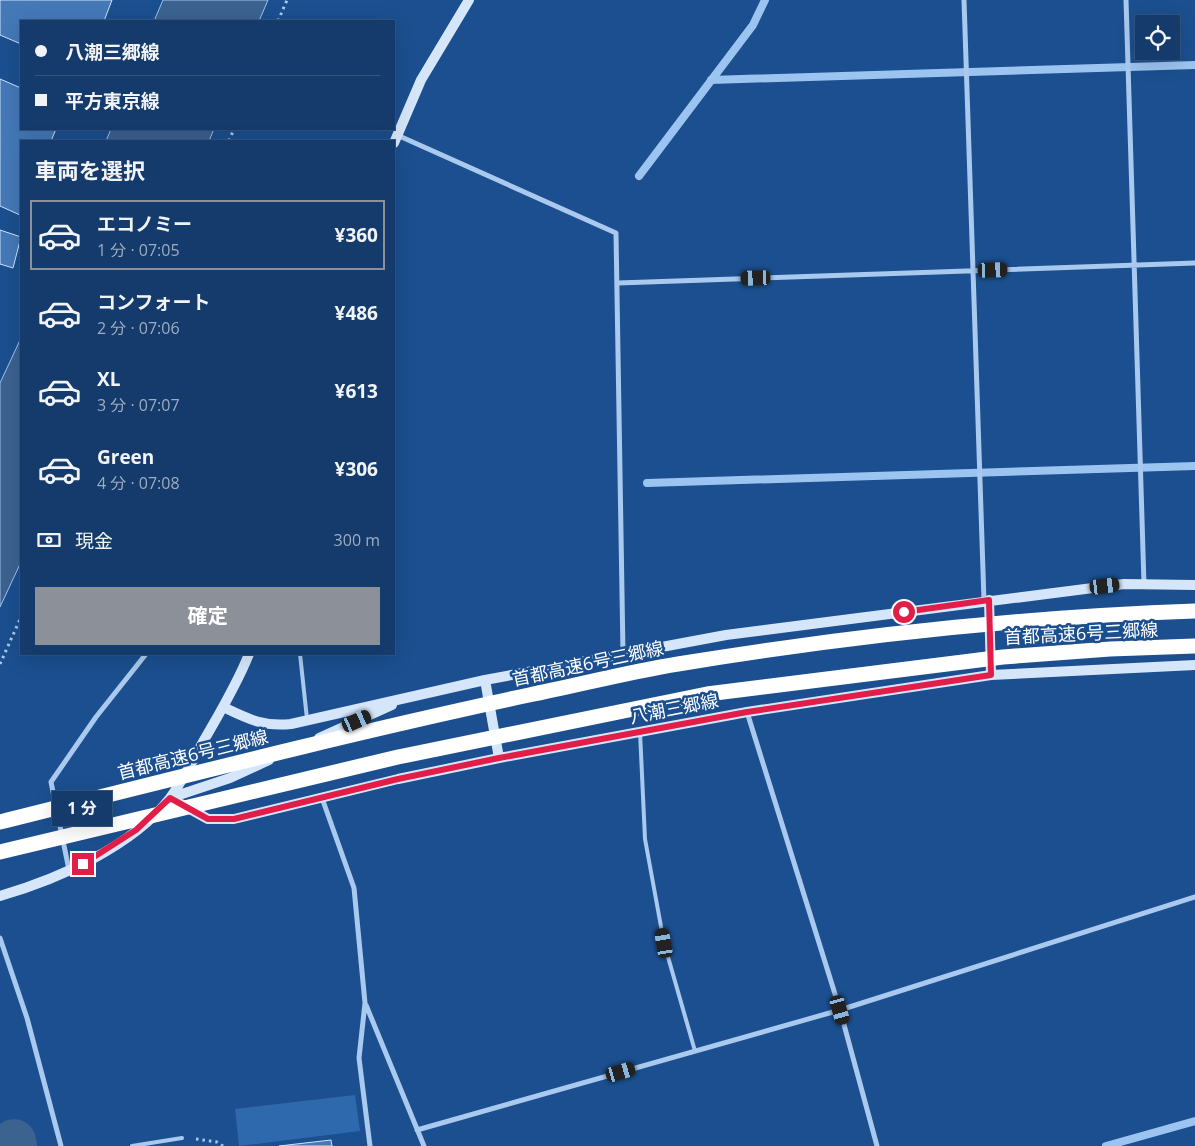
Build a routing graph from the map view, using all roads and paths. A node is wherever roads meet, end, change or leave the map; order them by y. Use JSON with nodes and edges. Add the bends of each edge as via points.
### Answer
{"nodes":[{"id":1,"x":287,"y":0,"type":"edge"},
{"id":2,"x":469,"y":0,"type":"edge"},
{"id":3,"x":964,"y":0,"type":"edge"},
{"id":4,"x":1126,"y":0,"type":"edge"},
{"id":5,"x":278,"y":20,"type":"edge"},
{"id":6,"x":395,"y":139,"type":"edge"},
{"id":7,"x":1195,"y":263,"type":"edge"},
{"id":8,"x":1133,"y":265,"type":"junction"},
{"id":9,"x":973,"y":270,"type":"junction"},
{"id":10,"x":618,"y":283,"type":"junction"},
{"id":11,"x":1144,"y":584,"type":"junction"},
{"id":12,"x":1195,"y":585,"type":"edge"},
{"id":13,"x":986,"y":601,"type":"junction"},
{"id":14,"x":1195,"y":611,"type":"edge"},
{"id":15,"x":20,"y":620,"type":"edge"},
{"id":16,"x":1195,"y":646,"type":"edge"},
{"id":17,"x":623,"y":653,"type":"junction"},
{"id":18,"x":145,"y":655,"type":"edge"},
{"id":19,"x":249,"y":655,"type":"edge"},
{"id":20,"x":300,"y":655,"type":"edge"},
{"id":21,"x":0,"y":664,"type":"edge"},
{"id":22,"x":1195,"y":664,"type":"edge"},
{"id":23,"x":991,"y":675,"type":"junction"},
{"id":24,"x":485,"y":680,"type":"junction"},
{"id":25,"x":411,"y":696,"type":"junction"},
{"id":26,"x":223,"y":707,"type":"junction"},
{"id":27,"x":747,"y":712,"type":"junction"},
{"id":28,"x":307,"y":719,"type":"junction"},
{"id":29,"x":640,"y":732,"type":"junction"},
{"id":30,"x":499,"y":758,"type":"junction"},
{"id":31,"x":170,"y":798,"type":"junction"},
{"id":32,"x":322,"y":798,"type":"junction"},
{"id":33,"x":0,"y":822,"type":"edge"},
{"id":34,"x":0,"y":852,"type":"edge"},
{"id":35,"x":70,"y":871,"type":"junction"},
{"id":36,"x":0,"y":896,"type":"edge"},
{"id":37,"x":1195,"y":897,"type":"edge"},
{"id":38,"x":0,"y":938,"type":"edge"},
{"id":39,"x":365,"y":1003,"type":"junction"},
{"id":40,"x":840,"y":1010,"type":"junction"},
{"id":41,"x":695,"y":1051,"type":"junction"},
{"id":42,"x":417,"y":1130,"type":"junction"},
{"id":43,"x":188,"y":1137,"type":"dead end"},
{"id":44,"x":182,"y":1138,"type":"dead end"},
{"id":45,"x":61,"y":1146,"type":"edge"},
{"id":46,"x":132,"y":1146,"type":"edge"},
{"id":47,"x":224,"y":1146,"type":"edge"},
{"id":48,"x":370,"y":1146,"type":"edge"},
{"id":49,"x":424,"y":1146,"type":"edge"},
{"id":50,"x":877,"y":1146,"type":"edge"}],
"edges":[{"from":1,"to":5,"type":"path"},
{"from":2,"to":6,"type":"main road","via":[[422,80]]},
{"from":3,"to":9,"type":"street"},
{"from":4,"to":8,"type":"street"},
{"from":6,"to":10,"type":"street","via":[[616,233]]},
{"from":7,"to":8,"type":"street"},
{"from":8,"to":9,"type":"street"},
{"from":8,"to":11,"type":"street"},
{"from":9,"to":10,"type":"street"},
{"from":9,"to":13,"type":"street"},
{"from":10,"to":17,"type":"street"},
{"from":11,"to":12,"type":"main road"},
{"from":11,"to":13,"type":"main road"},
{"from":13,"to":17,"type":"main road","via":[[726,635]]},
{"from":13,"to":23,"type":"main road"},
{"from":14,"to":33,"type":"highway","name":"首都高速6号三郷線","via":[[1004,622],[676,664],[385,725]]},
{"from":15,"to":21,"type":"path"},
{"from":16,"to":34,"type":"highway","name":"首都高速6号三郷線","via":[[1003,657],[707,694],[398,757]]},
{"from":17,"to":24,"type":"main road"},
{"from":18,"to":35,"type":"street","via":[[96,717],[51,782]]},
{"from":19,"to":26,"type":"main road"},
{"from":20,"to":28,"type":"lane"},
{"from":22,"to":23,"type":"main road","name":"八潮三郷線"},
{"from":23,"to":27,"type":"main road","name":"八潮三郷線"},
{"from":24,"to":25,"type":"main road"},
{"from":24,"to":30,"type":"main road"},
{"from":25,"to":28,"type":"main road"},
{"from":25,"to":31,"type":"main road","via":[[230,778]]},
{"from":26,"to":28,"type":"main road","via":[[272,726]]},
{"from":26,"to":31,"type":"main road"},
{"from":27,"to":29,"type":"main road","name":"八潮三郷線"},
{"from":27,"to":40,"type":"street"},
{"from":29,"to":30,"type":"main road","name":"八潮三郷線"},
{"from":29,"to":41,"type":"lane","via":[[647,848],[664,943]]},
{"from":30,"to":32,"type":"main road","name":"八潮三郷線"},
{"from":31,"to":32,"type":"main road","name":"八潮三郷線","via":[[208,819],[220,820]]},
{"from":31,"to":35,"type":"main road","via":[[136,830]]},
{"from":32,"to":39,"type":"street","via":[[354,888]]},
{"from":35,"to":36,"type":"main road"},
{"from":37,"to":40,"type":"street"},
{"from":38,"to":45,"type":"street","via":[[27,1018]]},
{"from":39,"to":42,"type":"street"},
{"from":39,"to":48,"type":"street","via":[[359,1058]]},
{"from":40,"to":41,"type":"street"},
{"from":40,"to":50,"type":"street"},
{"from":41,"to":42,"type":"street"},
{"from":42,"to":49,"type":"street"},
{"from":43,"to":47,"type":"path"},
{"from":44,"to":46,"type":"lane"}]}
